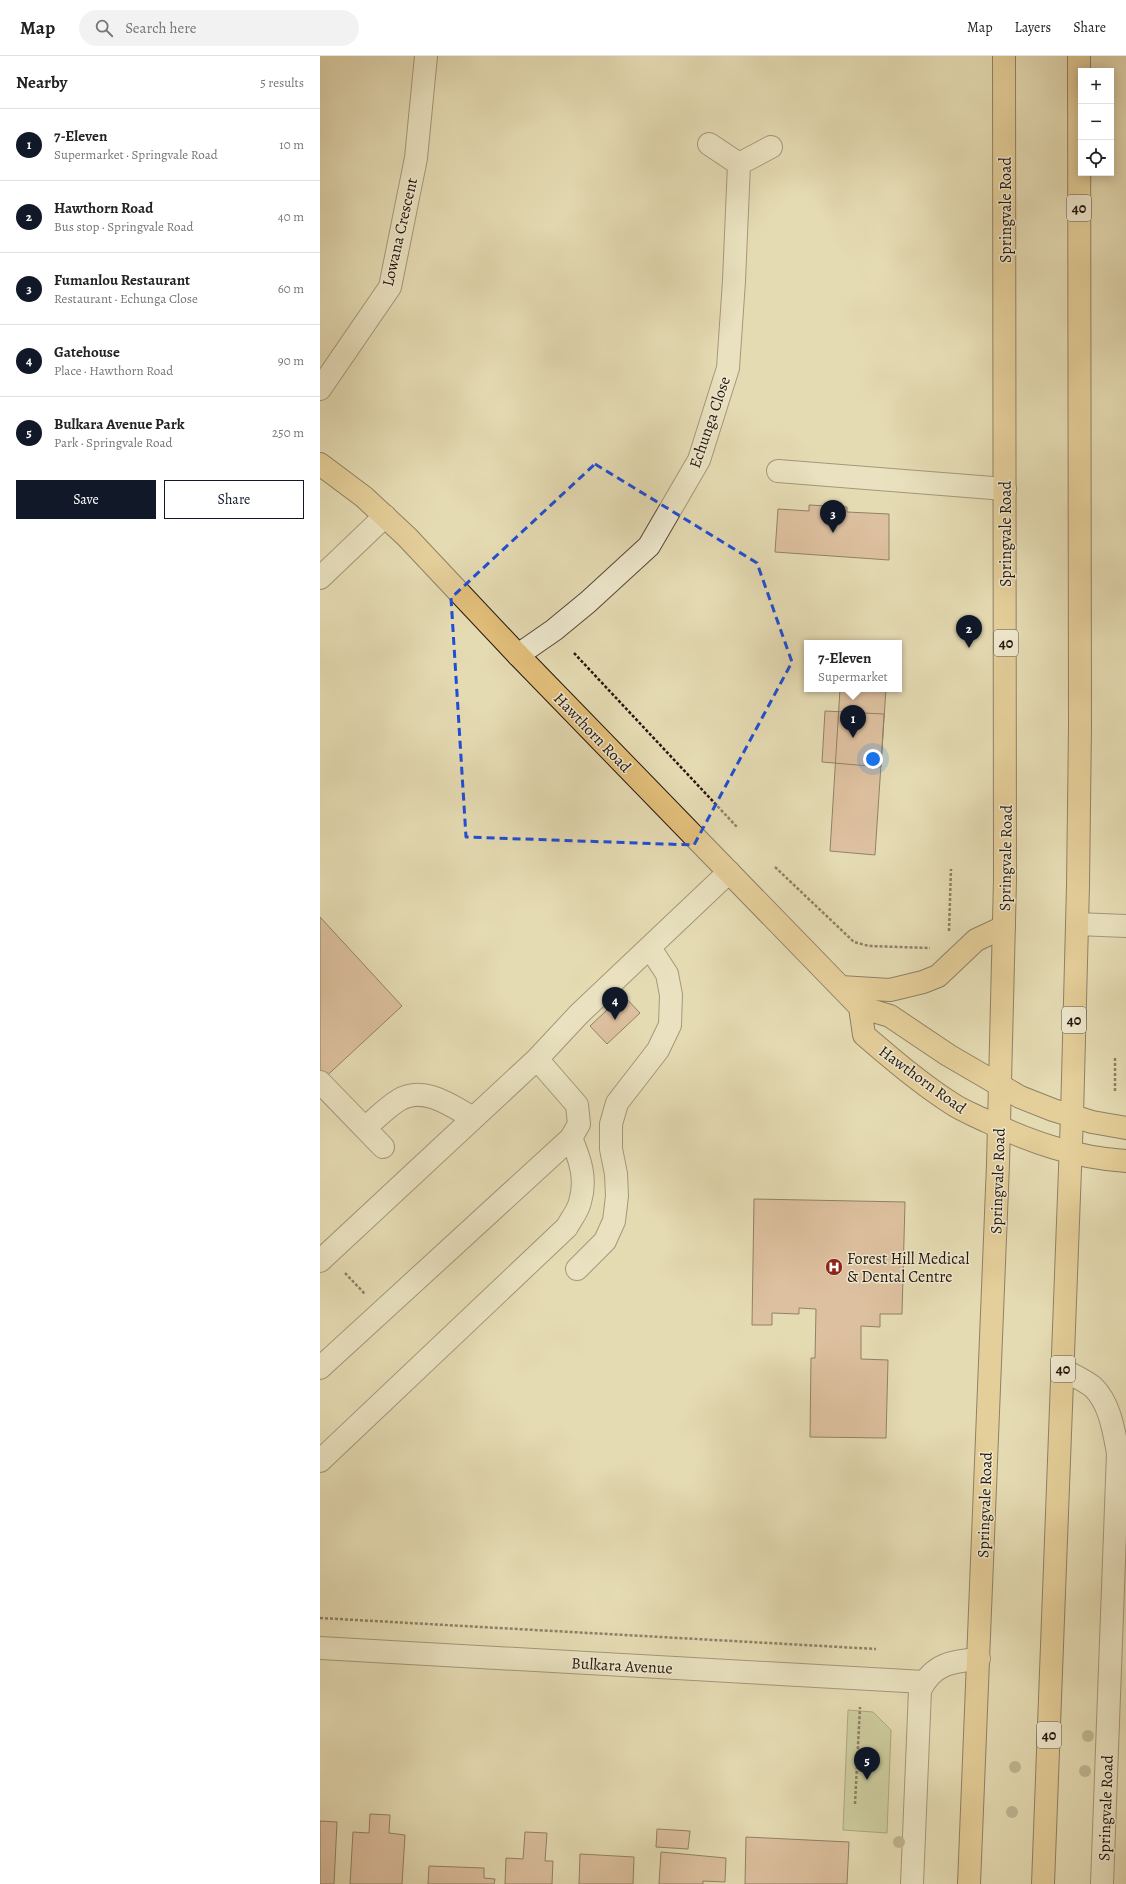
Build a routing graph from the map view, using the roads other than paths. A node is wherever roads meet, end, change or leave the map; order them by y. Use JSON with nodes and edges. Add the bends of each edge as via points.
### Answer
{"nodes":[{"id":1,"x":426,"y":56,"type":"edge"},
{"id":2,"x":1004,"y":56,"type":"edge"},
{"id":3,"x":1078,"y":56,"type":"edge"},
{"id":4,"x":709,"y":144,"type":"dead end"},
{"id":5,"x":771,"y":147,"type":"dead end"},
{"id":6,"x":739,"y":164,"type":"junction"},
{"id":7,"x":320,"y":389,"type":"edge"},
{"id":8,"x":320,"y":464,"type":"edge"},
{"id":9,"x":778,"y":471,"type":"dead end"},
{"id":10,"x":1005,"y":489,"type":"junction"},
{"id":11,"x":385,"y":516,"type":"junction"},
{"id":12,"x":320,"y":578,"type":"edge"},
{"id":13,"x":518,"y":655,"type":"junction"},
{"id":14,"x":729,"y":872,"type":"junction"},
{"id":15,"x":1077,"y":924,"type":"junction"},
{"id":16,"x":1126,"y":926,"type":"edge"},
{"id":17,"x":1004,"y":927,"type":"junction"},
{"id":18,"x":650,"y":948,"type":"junction"},
{"id":19,"x":840,"y":987,"type":"junction"},
{"id":20,"x":860,"y":1007,"type":"junction"},
{"id":21,"x":537,"y":1059,"type":"junction"},
{"id":22,"x":320,"y":1082,"type":"edge"},
{"id":23,"x":1001,"y":1087,"type":"junction"},
{"id":24,"x":1072,"y":1116,"type":"junction"},
{"id":25,"x":473,"y":1118,"type":"junction"},
{"id":26,"x":366,"y":1127,"type":"junction"},
{"id":27,"x":1000,"y":1127,"type":"junction"},
{"id":28,"x":1126,"y":1128,"type":"edge"},
{"id":29,"x":571,"y":1138,"type":"junction"},
{"id":30,"x":383,"y":1147,"type":"dead end"},
{"id":31,"x":1070,"y":1153,"type":"junction"},
{"id":32,"x":1126,"y":1161,"type":"edge"},
{"id":33,"x":323,"y":1257,"type":"edge"},
{"id":34,"x":577,"y":1270,"type":"dead end"},
{"id":35,"x":320,"y":1368,"type":"edge"},
{"id":36,"x":1063,"y":1370,"type":"junction"},
{"id":37,"x":320,"y":1461,"type":"edge"},
{"id":38,"x":320,"y":1648,"type":"edge"},
{"id":39,"x":979,"y":1659,"type":"junction"},
{"id":40,"x":924,"y":1682,"type":"junction"},
{"id":41,"x":912,"y":1884,"type":"edge"},
{"id":42,"x":969,"y":1884,"type":"edge"},
{"id":43,"x":1043,"y":1884,"type":"edge"},
{"id":44,"x":1102,"y":1884,"type":"edge"}],
"edges":[{"from":1,"to":7,"type":"street","name":"Lowana Crescent","via":[[416,158],[390,287]]},
{"from":2,"to":10,"type":"main road","name":"Springvale Road","number":"40"},
{"from":3,"to":15,"type":"main road","number":"40","via":[[1080,735]]},
{"from":4,"to":6,"type":"street"},
{"from":5,"to":6,"type":"street"},
{"from":6,"to":13,"type":"street","name":"Echunga Close","via":[[728,368],[699,460],[649,546],[588,602]]},
{"from":8,"to":11,"type":"main road","name":"Hawthorn Road"},
{"from":9,"to":10,"type":"street"},
{"from":10,"to":17,"type":"main road","name":"Springvale Road","number":"40"},
{"from":11,"to":12,"type":"street"},
{"from":11,"to":13,"type":"main road","name":"Hawthorn Road"},
{"from":13,"to":14,"type":"main road","name":"Hawthorn Road"},
{"from":14,"to":18,"type":"street"},
{"from":14,"to":19,"type":"main road","name":"Hawthorn Road"},
{"from":15,"to":16,"type":"street"},
{"from":15,"to":24,"type":"main road","number":"40"},
{"from":17,"to":19,"type":"main road","via":[[976,940],[938,976],[923,982],[890,990]]},
{"from":17,"to":23,"type":"main road","name":"Springvale Road","number":"40"},
{"from":18,"to":21,"type":"street","via":[[579,1014]]},
{"from":18,"to":34,"type":"street","via":[[667,974],[671,995],[670,1025],[658,1050],[617,1103],[611,1124],[611,1149],[617,1196],[614,1220],[605,1241]]},
{"from":19,"to":20,"type":"main road","name":"Hawthorn Road"},
{"from":20,"to":23,"type":"main road","name":"Hawthorn Road","via":[[890,1016]]},
{"from":20,"to":27,"type":"main road","name":"Hawthorn Road","via":[[864,1035],[880,1049],[951,1103]]},
{"from":21,"to":25,"type":"street"},
{"from":21,"to":29,"type":"street","via":[[577,1105],[579,1124]]},
{"from":22,"to":26,"type":"street"},
{"from":23,"to":24,"type":"main road","name":"Hawthorn Road","via":[[1046,1108]]},
{"from":23,"to":27,"type":"main road","name":"Springvale Road","number":"40"},
{"from":24,"to":28,"type":"main road","name":"Hawthorn Road"},
{"from":24,"to":31,"type":"main road","number":"40"},
{"from":25,"to":26,"type":"street","via":[[443,1101],[418,1094],[400,1099]]},
{"from":25,"to":33,"type":"street"},
{"from":26,"to":30,"type":"street"},
{"from":27,"to":31,"type":"main road","name":"Hawthorn Road"},
{"from":27,"to":39,"type":"main road","name":"Springvale Road","number":"40"},
{"from":29,"to":35,"type":"street"},
{"from":29,"to":37,"type":"street","via":[[584,1176],[580,1203],[567,1227]]},
{"from":31,"to":32,"type":"main road","name":"Hawthorn Road"},
{"from":31,"to":36,"type":"main road","number":"40"},
{"from":36,"to":43,"type":"main road","number":"40"},
{"from":36,"to":44,"type":"street","name":"Springvale Road","via":[[1093,1388],[1103,1403],[1113,1425],[1118,1453]]},
{"from":38,"to":40,"type":"street","name":"Bulkara Avenue"},
{"from":39,"to":40,"type":"street","via":[[954,1661],[931,1674]]},
{"from":39,"to":42,"type":"main road","name":"Springvale Road","number":"40"},
{"from":40,"to":41,"type":"street","via":[[919,1700]]}]}
